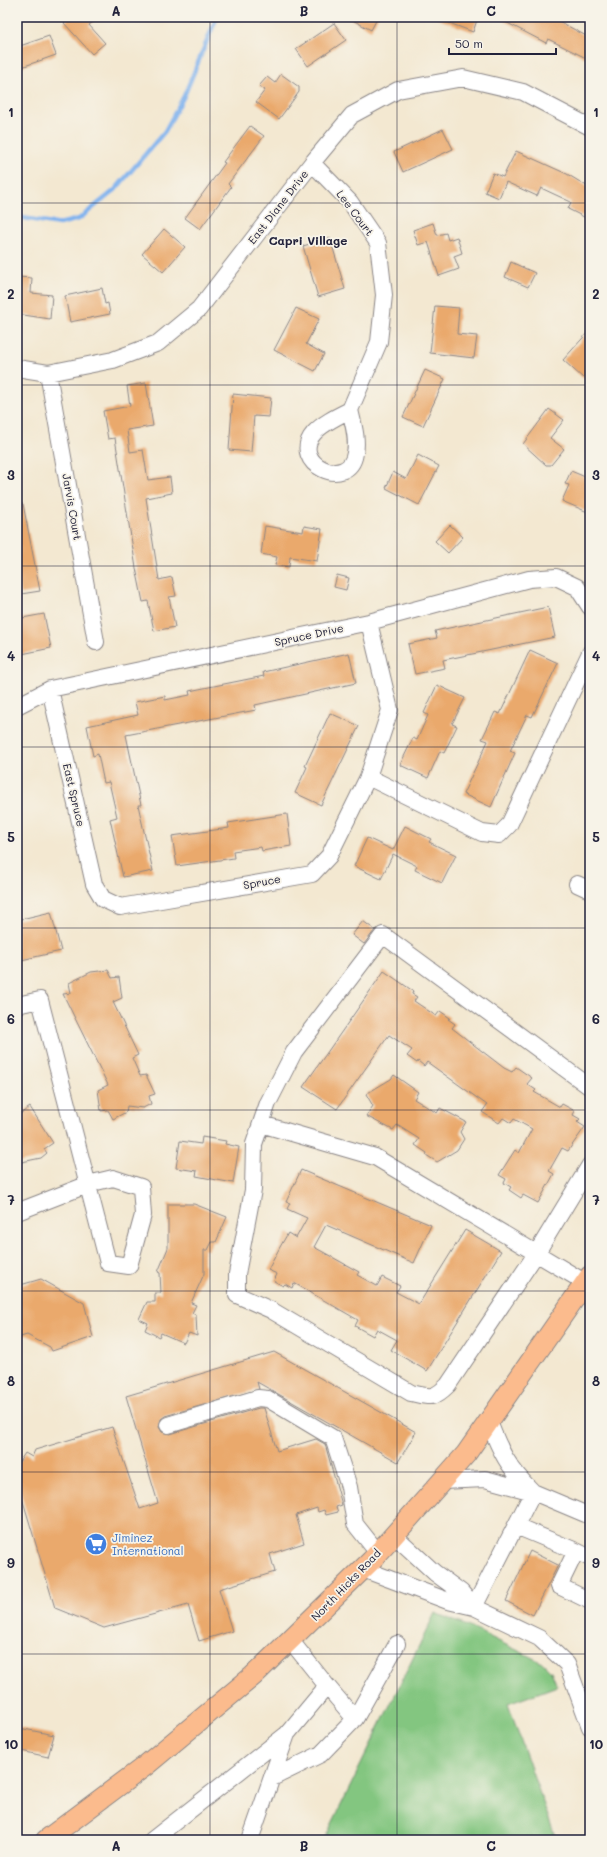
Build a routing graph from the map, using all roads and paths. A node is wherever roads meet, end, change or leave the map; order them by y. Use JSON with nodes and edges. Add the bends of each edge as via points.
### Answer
{"nodes":[{"id":1,"x":590,"y":127,"type":"edge"},
{"id":2,"x":312,"y":163,"type":"junction"},
{"id":3,"x":17,"y":368,"type":"edge"},
{"id":4,"x":48,"y":372,"type":"junction"},
{"id":5,"x":350,"y":410,"type":"dead end"},
{"id":6,"x":590,"y":607,"type":"edge"},
{"id":7,"x":369,"y":622,"type":"junction"},
{"id":8,"x":96,"y":642,"type":"dead end"},
{"id":9,"x":590,"y":653,"type":"edge"},
{"id":10,"x":50,"y":689,"type":"junction"},
{"id":11,"x":17,"y":706,"type":"edge"},
{"id":12,"x":368,"y":777,"type":"junction"},
{"id":13,"x":103,"y":899,"type":"joint"},
{"id":14,"x":17,"y":1005,"type":"edge"},
{"id":15,"x":590,"y":1087,"type":"edge"},
{"id":16,"x":262,"y":1124,"type":"junction"},
{"id":17,"x":590,"y":1165,"type":"edge"},
{"id":18,"x":88,"y":1184,"type":"junction"},
{"id":19,"x":17,"y":1212,"type":"edge"},
{"id":20,"x":536,"y":1254,"type":"junction"},
{"id":21,"x":588,"y":1280,"type":"edge"},
{"id":22,"x":489,"y":1422,"type":"junction"},
{"id":23,"x":168,"y":1425,"type":"dead end"},
{"id":24,"x":442,"y":1481,"type":"junction"},
{"id":25,"x":533,"y":1492,"type":"junction"},
{"id":26,"x":590,"y":1516,"type":"edge"},
{"id":27,"x":516,"y":1526,"type":"junction"},
{"id":28,"x":394,"y":1535,"type":"junction"},
{"id":29,"x":378,"y":1553,"type":"junction"},
{"id":30,"x":583,"y":1555,"type":"edge"},
{"id":31,"x":363,"y":1569,"type":"junction"},
{"id":32,"x":590,"y":1601,"type":"edge"},
{"id":33,"x":474,"y":1607,"type":"junction"},
{"id":34,"x":291,"y":1641,"type":"junction"},
{"id":35,"x":397,"y":1644,"type":"dead end"},
{"id":36,"x":327,"y":1686,"type":"junction"},
{"id":37,"x":355,"y":1720,"type":"junction"},
{"id":38,"x":590,"y":1727,"type":"edge"},
{"id":39,"x":287,"y":1734,"type":"junction"},
{"id":40,"x":272,"y":1778,"type":"junction"},
{"id":41,"x":46,"y":1840,"type":"edge"},
{"id":42,"x":152,"y":1840,"type":"edge"},
{"id":43,"x":250,"y":1840,"type":"edge"}],
"edges":[{"from":1,"to":2,"type":"street","name":"East Diane Drive","via":[[522,92],[463,78],[398,90],[352,115]]},
{"from":2,"to":4,"type":"street","name":"East Diane Drive","via":[[199,309],[158,344],[113,360]]},
{"from":2,"to":5,"type":"street","name":"Lee Court","via":[[350,202],[378,243],[384,295],[379,342]]},
{"from":3,"to":4,"type":"street","name":"East Diane Drive"},
{"from":4,"to":8,"type":"street","name":"Jarvis Court"},
{"from":6,"to":7,"type":"street","name":"Spruce Drive","via":[[577,588],[556,577],[529,579]]},
{"from":7,"to":10,"type":"street","name":"Spruce Drive"},
{"from":7,"to":12,"type":"street","name":"Spruce","via":[[390,710]]},
{"from":9,"to":12,"type":"street","via":[[509,825],[499,835],[482,833]]},
{"from":10,"to":11,"type":"street","name":"Spruce Drive"},
{"from":10,"to":13,"type":"street","name":"East Spruce","via":[[94,884]]},
{"from":12,"to":13,"type":"street","name":"Spruce","via":[[328,856],[312,874],[120,907]]},
{"from":14,"to":18,"type":"street","via":[[40,1000]]},
{"from":15,"to":16,"type":"street","via":[[383,935],[294,1052],[268,1103]]},
{"from":16,"to":20,"type":"street","via":[[375,1157]]},
{"from":16,"to":20,"type":"street","via":[[254,1144],[253,1190],[237,1274],[237,1295],[271,1310],[411,1394],[428,1397],[438,1395],[448,1385]]},
{"from":17,"to":20,"type":"street"},
{"from":18,"to":18,"type":"street","via":[[113,1178],[141,1187],[143,1215],[129,1266],[108,1263]]},
{"from":18,"to":19,"type":"street"},
{"from":20,"to":21,"type":"street"},
{"from":21,"to":22,"type":"main road","name":"North Hicks Road"},
{"from":22,"to":24,"type":"main road","name":"North Hicks Road"},
{"from":22,"to":25,"type":"street","via":[[504,1458],[515,1474]]},
{"from":23,"to":29,"type":"street","via":[[258,1398],[268,1399],[333,1438],[349,1487],[355,1524]]},
{"from":24,"to":25,"type":"street","via":[[485,1479]]},
{"from":24,"to":28,"type":"main road","name":"North Hicks Road"},
{"from":25,"to":26,"type":"street"},
{"from":25,"to":27,"type":"street"},
{"from":27,"to":30,"type":"street"},
{"from":27,"to":33,"type":"street"},
{"from":28,"to":29,"type":"main road","name":"North Hicks Road"},
{"from":28,"to":33,"type":"street"},
{"from":29,"to":31,"type":"main road","name":"North Hicks Road"},
{"from":30,"to":32,"type":"street","via":[[559,1586]]},
{"from":31,"to":33,"type":"street","via":[[448,1601]]},
{"from":31,"to":34,"type":"main road","name":"North Hicks Road"},
{"from":33,"to":38,"type":"street","via":[[539,1638],[567,1664]]},
{"from":34,"to":36,"type":"street"},
{"from":34,"to":41,"type":"main road","name":"North Hicks Road","via":[[145,1766]]},
{"from":35,"to":37,"type":"street"},
{"from":36,"to":37,"type":"street"},
{"from":36,"to":39,"type":"street"},
{"from":37,"to":40,"type":"street","via":[[321,1754]]},
{"from":39,"to":40,"type":"street"},
{"from":39,"to":42,"type":"street"},
{"from":40,"to":43,"type":"street"}]}
